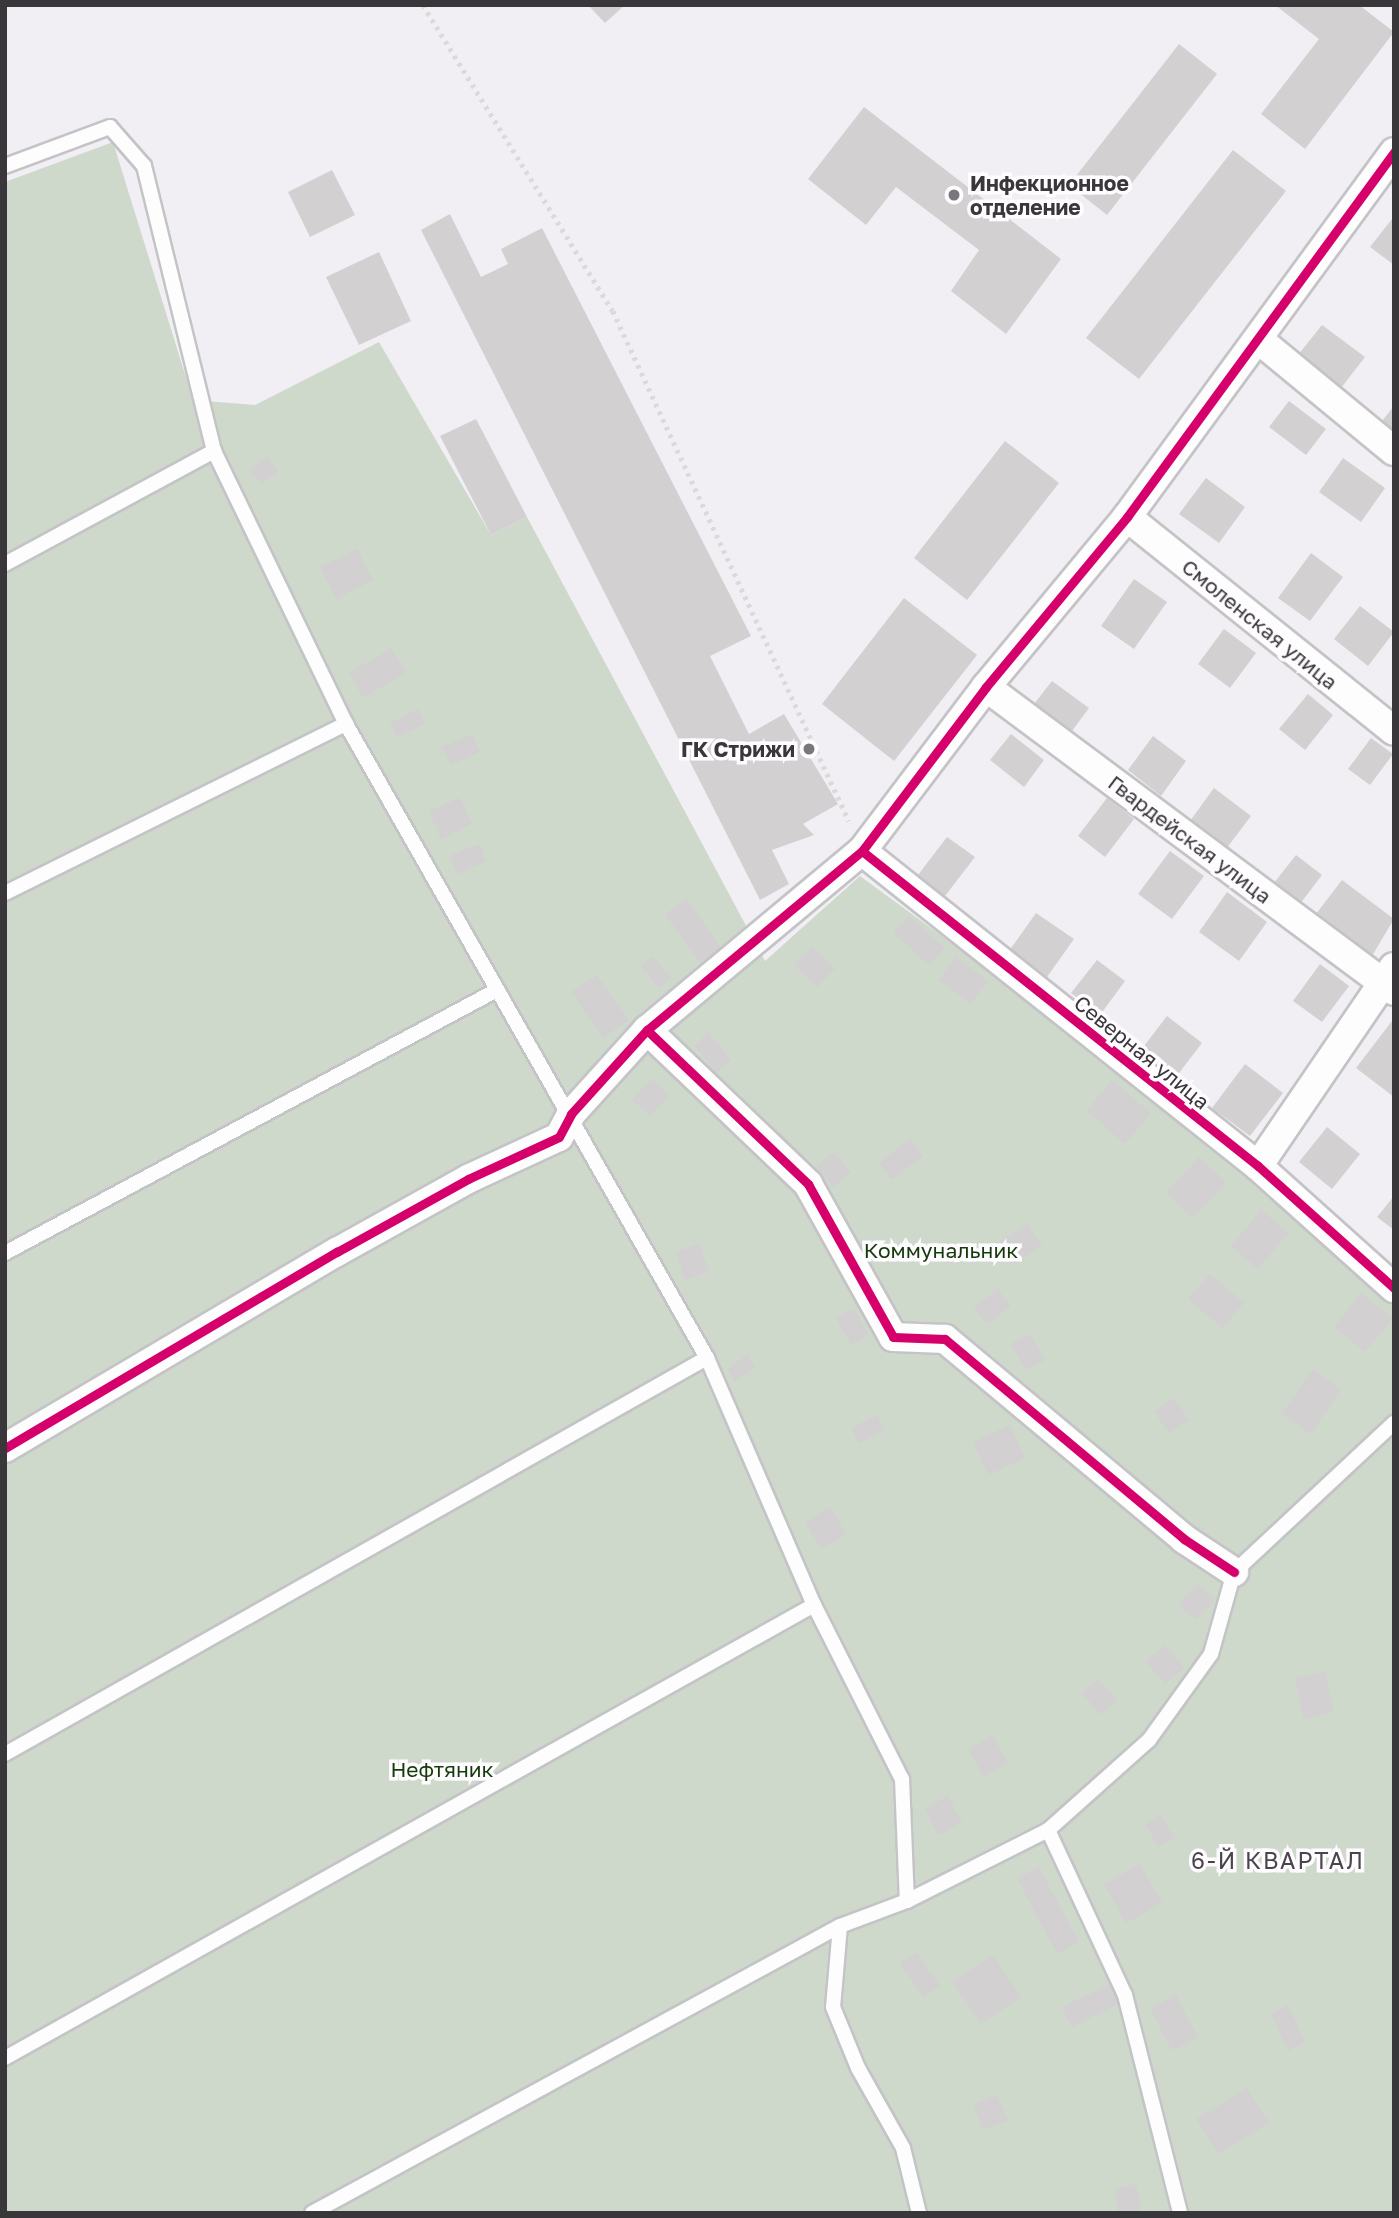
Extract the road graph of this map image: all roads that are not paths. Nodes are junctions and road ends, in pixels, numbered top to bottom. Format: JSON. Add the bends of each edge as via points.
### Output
{"nodes":[{"id":1,"x":5,"y":166,"type":"edge"},
{"id":2,"x":1389,"y":169,"type":"edge"},
{"id":3,"x":1258,"y":339,"type":"junction"},
{"id":4,"x":214,"y":451,"type":"junction"},
{"id":5,"x":1394,"y":451,"type":"edge"},
{"id":6,"x":1127,"y":517,"type":"junction"},
{"id":7,"x":5,"y":564,"type":"edge"},
{"id":8,"x":986,"y":687,"type":"junction"},
{"id":9,"x":346,"y":724,"type":"junction"},
{"id":10,"x":1394,"y":731,"type":"edge"},
{"id":11,"x":862,"y":851,"type":"junction"},
{"id":12,"x":5,"y":893,"type":"edge"},
{"id":13,"x":1390,"y":980,"type":"edge"},
{"id":14,"x":495,"y":991,"type":"junction"},
{"id":15,"x":647,"y":1030,"type":"junction"},
{"id":16,"x":571,"y":1114,"type":"junction"},
{"id":17,"x":1258,"y":1166,"type":"junction"},
{"id":18,"x":5,"y":1252,"type":"edge"},
{"id":19,"x":1394,"y":1288,"type":"edge"},
{"id":20,"x":707,"y":1358,"type":"junction"},
{"id":21,"x":1394,"y":1423,"type":"edge"},
{"id":22,"x":5,"y":1447,"type":"edge"},
{"id":23,"x":1234,"y":1572,"type":"junction"},
{"id":24,"x":814,"y":1605,"type":"junction"},
{"id":25,"x":5,"y":1754,"type":"edge"},
{"id":26,"x":1048,"y":1830,"type":"junction"},
{"id":27,"x":907,"y":1901,"type":"junction"},
{"id":28,"x":841,"y":1926,"type":"junction"},
{"id":29,"x":5,"y":2058,"type":"edge"},
{"id":30,"x":312,"y":2213,"type":"edge"},
{"id":31,"x":919,"y":2213,"type":"edge"},
{"id":32,"x":1181,"y":2213,"type":"edge"}],
"edges":[{"from":1,"to":4,"type":"lane","via":[[110,127],[144,166]]},
{"from":2,"to":3,"type":"street"},
{"from":3,"to":5,"type":"street"},
{"from":3,"to":6,"type":"street"},
{"from":4,"to":7,"type":"lane"},
{"from":4,"to":9,"type":"lane"},
{"from":6,"to":8,"type":"street"},
{"from":6,"to":10,"type":"street","name":"Смоленская улица"},
{"from":8,"to":11,"type":"street"},
{"from":8,"to":13,"type":"street","name":"Гвардейская улица"},
{"from":9,"to":12,"type":"lane"},
{"from":9,"to":14,"type":"lane"},
{"from":11,"to":15,"type":"street"},
{"from":11,"to":17,"type":"street","name":"Северная улица"},
{"from":13,"to":17,"type":"street"},
{"from":14,"to":16,"type":"lane"},
{"from":14,"to":18,"type":"lane"},
{"from":15,"to":16,"type":"street"},
{"from":15,"to":23,"type":"street","via":[[808,1184],[893,1337],[945,1339],[1184,1539]]},
{"from":16,"to":20,"type":"lane"},
{"from":16,"to":22,"type":"street","via":[[559,1137],[468,1179],[337,1252]]},
{"from":17,"to":19,"type":"street","name":"Северная улица"},
{"from":20,"to":24,"type":"lane"},
{"from":20,"to":25,"type":"lane"},
{"from":21,"to":23,"type":"lane"},
{"from":23,"to":26,"type":"lane","via":[[1211,1654],[1149,1740]]},
{"from":24,"to":27,"type":"lane","via":[[902,1779]]},
{"from":24,"to":29,"type":"lane"},
{"from":26,"to":27,"type":"lane"},
{"from":26,"to":32,"type":"lane","via":[[1125,1995]]},
{"from":27,"to":28,"type":"lane"},
{"from":28,"to":30,"type":"lane"},
{"from":28,"to":31,"type":"lane","via":[[834,2007],[858,2068],[903,2148]]}]}
